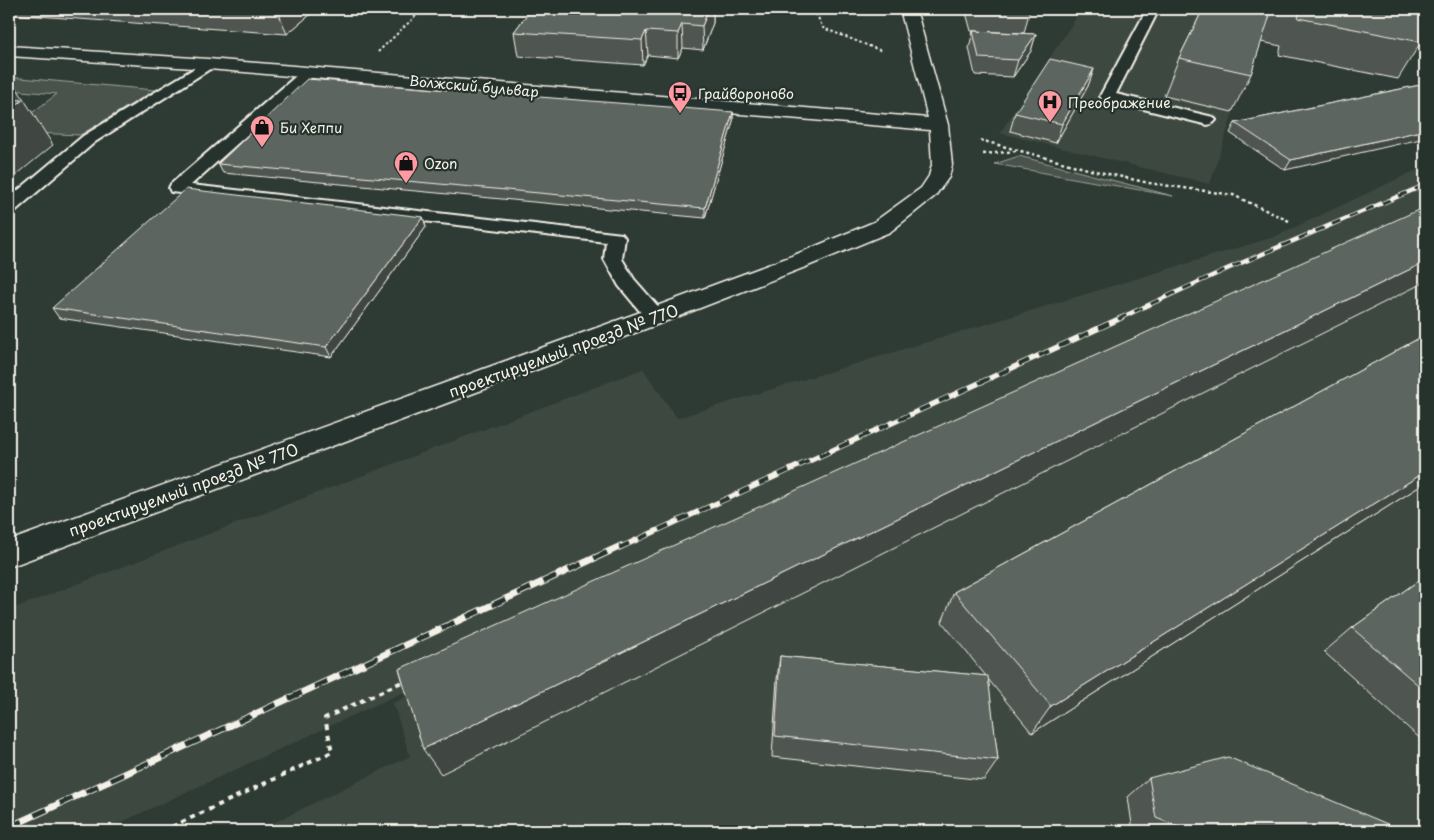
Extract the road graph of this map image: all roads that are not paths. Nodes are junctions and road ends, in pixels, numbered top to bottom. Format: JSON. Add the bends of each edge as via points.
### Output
{"nodes":[{"id":1,"x":908,"y":9,"type":"edge"},
{"id":2,"x":1153,"y":9,"type":"edge"},
{"id":3,"x":9,"y":51,"type":"edge"},
{"id":4,"x":208,"y":64,"type":"junction"},
{"id":5,"x":308,"y":73,"type":"junction"},
{"id":6,"x":1208,"y":120,"type":"dead end"},
{"id":7,"x":939,"y":125,"type":"junction"},
{"id":8,"x":9,"y":207,"type":"edge"},
{"id":9,"x":655,"y":316,"type":"junction"},
{"id":10,"x":9,"y":554,"type":"edge"}],
"edges":[{"from":1,"to":7,"type":"street","name":"проектируемый проезд № 770"},
{"from":2,"to":6,"type":"lane","via":[[1108,96]]},
{"from":3,"to":4,"type":"street","name":"Волжский бульвар"},
{"from":4,"to":5,"type":"street","name":"Волжский бульвар"},
{"from":4,"to":8,"type":"lane","via":[[89,139]]},
{"from":5,"to":7,"type":"street","name":"Волжский бульвар"},
{"from":5,"to":9,"type":"lane","via":[[177,188],[616,238],[613,259],[626,282]]},
{"from":7,"to":9,"type":"street","name":"проектируемый проезд № 770","via":[[942,165],[939,177],[928,192],[882,227]]},
{"from":9,"to":10,"type":"street","name":"проектируемый проезд № 770"}]}
